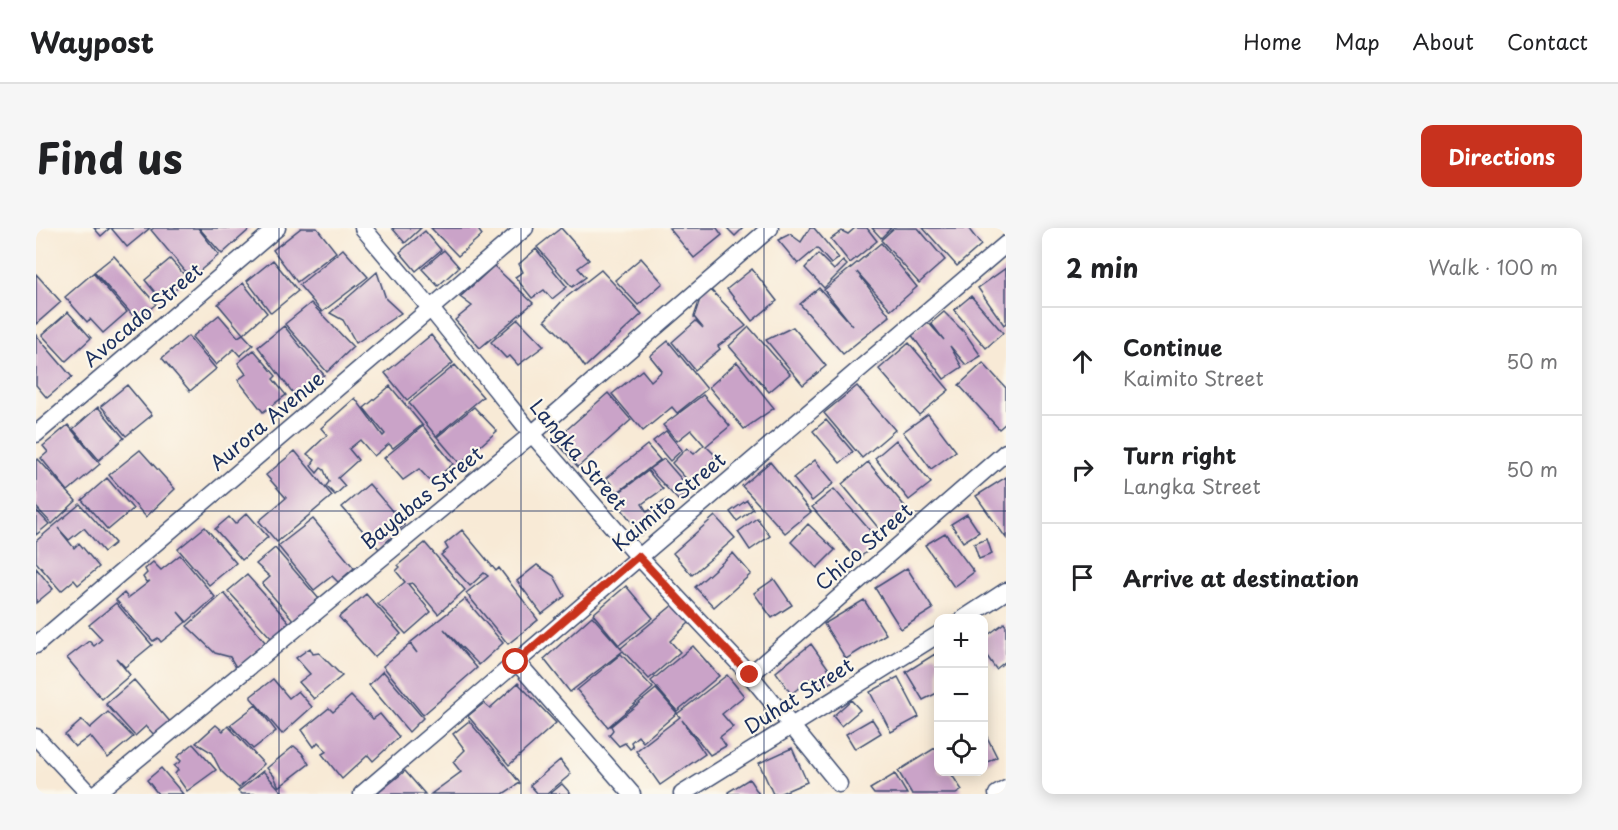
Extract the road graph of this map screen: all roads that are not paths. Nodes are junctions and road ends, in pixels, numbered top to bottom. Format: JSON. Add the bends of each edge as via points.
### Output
{"nodes":[{"id":1,"x":278,"y":228,"type":"edge"},
{"id":2,"x":363,"y":228,"type":"edge"},
{"id":3,"x":525,"y":228,"type":"edge"},
{"id":4,"x":770,"y":228,"type":"edge"},
{"id":5,"x":1006,"y":244,"type":"edge"},
{"id":6,"x":431,"y":309,"type":"junction"},
{"id":7,"x":36,"y":434,"type":"edge"},
{"id":8,"x":532,"y":434,"type":"junction"},
{"id":9,"x":1006,"y":452,"type":"edge"},
{"id":10,"x":638,"y":556,"type":"junction"},
{"id":11,"x":1006,"y":591,"type":"edge"},
{"id":12,"x":969,"y":614,"type":"edge"},
{"id":13,"x":934,"y":637,"type":"edge"},
{"id":14,"x":36,"y":645,"type":"edge"},
{"id":15,"x":516,"y":662,"type":"junction"},
{"id":16,"x":750,"y":675,"type":"junction"},
{"id":17,"x":793,"y":725,"type":"junction"},
{"id":18,"x":36,"y":737,"type":"edge"},
{"id":19,"x":839,"y":784,"type":"dead end"},
{"id":20,"x":1006,"y":789,"type":"edge"},
{"id":21,"x":89,"y":794,"type":"edge"},
{"id":22,"x":95,"y":794,"type":"edge"},
{"id":23,"x":362,"y":794,"type":"edge"},
{"id":24,"x":632,"y":794,"type":"edge"},
{"id":25,"x":682,"y":794,"type":"edge"},
{"id":26,"x":997,"y":794,"type":"edge"}],
"edges":[{"from":1,"to":7,"type":"street","name":"Avocado Street"},
{"from":2,"to":6,"type":"street","name":"Langka Street"},
{"from":3,"to":6,"type":"street","name":"Aurora Avenue"},
{"from":4,"to":8,"type":"street","name":"Bayabas Street"},
{"from":5,"to":10,"type":"street","name":"Kaimito Street"},
{"from":6,"to":8,"type":"street","name":"Langka Street"},
{"from":6,"to":14,"type":"street","name":"Aurora Avenue"},
{"from":8,"to":10,"type":"street","name":"Langka Street"},
{"from":8,"to":22,"type":"street","name":"Bayabas Street"},
{"from":9,"to":16,"type":"street","name":"Chico Street"},
{"from":10,"to":15,"type":"street","name":"Kaimito Street"},
{"from":10,"to":16,"type":"street","name":"Langka Street"},
{"from":11,"to":12,"type":"street"},
{"from":13,"to":17,"type":"street","name":"Duhat Street"},
{"from":15,"to":23,"type":"street","name":"Kaimito Street"},
{"from":15,"to":24,"type":"street"},
{"from":16,"to":17,"type":"street","name":"Langka Street"},
{"from":17,"to":19,"type":"street","name":"Langka Street"},
{"from":17,"to":25,"type":"street","name":"Duhat Street"},
{"from":18,"to":21,"type":"street"},
{"from":20,"to":26,"type":"street"}]}
